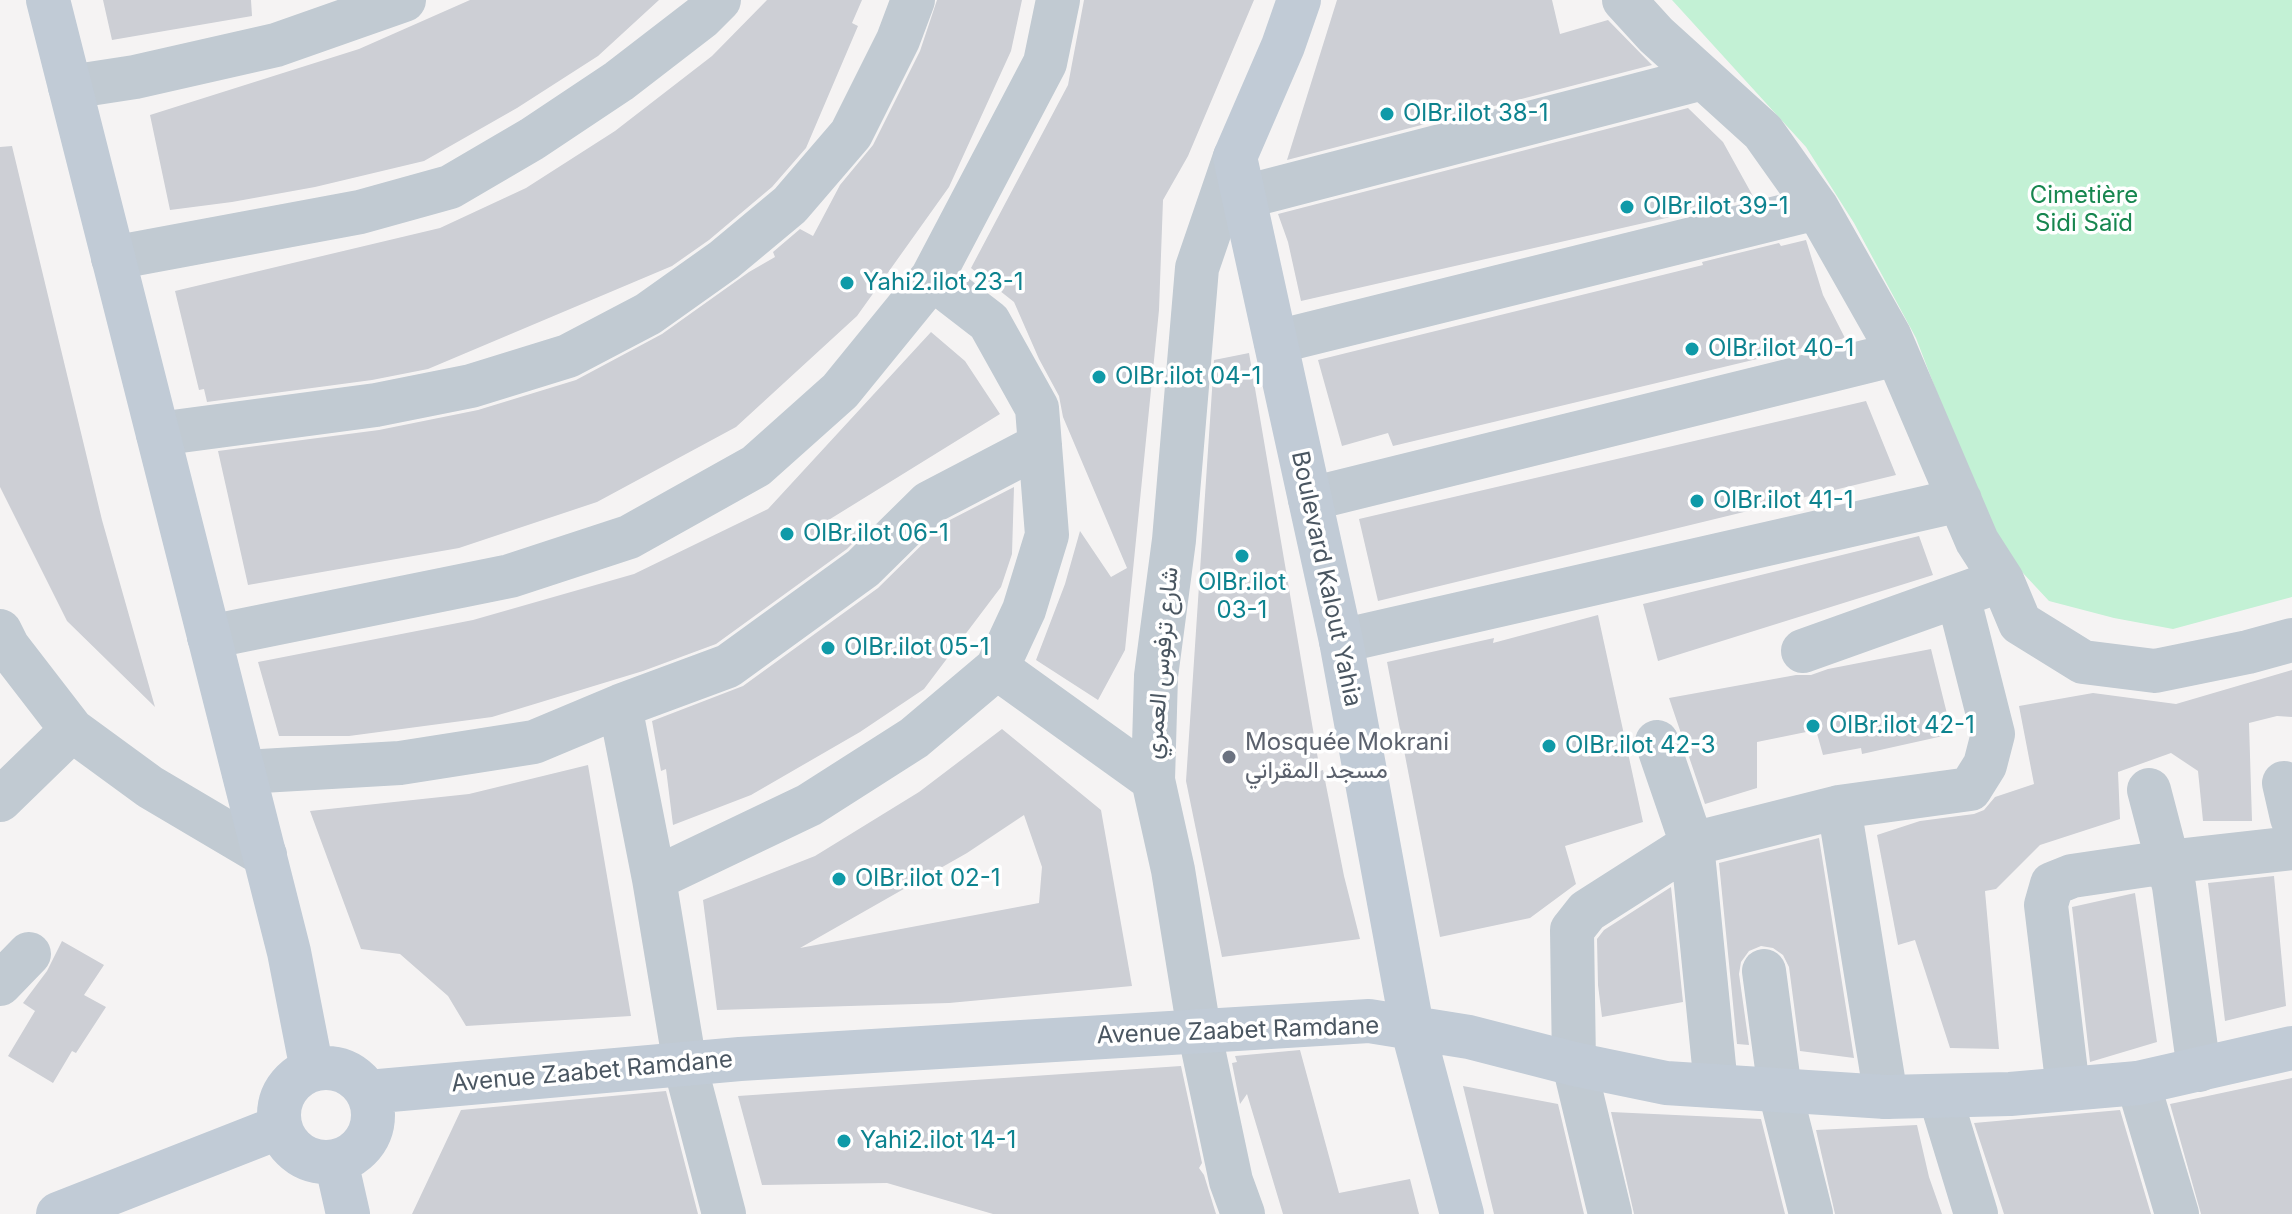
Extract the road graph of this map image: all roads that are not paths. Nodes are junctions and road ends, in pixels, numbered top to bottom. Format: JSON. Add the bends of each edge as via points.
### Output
{"nodes":[{"id":1,"x":48,"y":0,"type":"edge"},
{"id":2,"x":404,"y":0,"type":"edge"},
{"id":3,"x":719,"y":0,"type":"edge"},
{"id":4,"x":913,"y":0,"type":"edge"},
{"id":5,"x":1058,"y":0,"type":"edge"},
{"id":6,"x":1299,"y":0,"type":"edge"},
{"id":7,"x":1624,"y":0,"type":"edge"},
{"id":8,"x":1703,"y":78,"type":"junction"},
{"id":9,"x":70,"y":87,"type":"junction"},
{"id":10,"x":1239,"y":177,"type":"junction"},
{"id":11,"x":1817,"y":208,"type":"junction"},
{"id":12,"x":113,"y":258,"type":"junction"},
{"id":13,"x":932,"y":278,"type":"junction"},
{"id":14,"x":1276,"y":342,"type":"junction"},
{"id":15,"x":1897,"y":354,"type":"junction"},
{"id":16,"x":158,"y":434,"type":"junction"},
{"id":17,"x":1040,"y":445,"type":"junction"},
{"id":18,"x":1310,"y":499,"type":"junction"},
{"id":19,"x":1960,"y":500,"type":"junction"},
{"id":20,"x":2002,"y":580,"type":"junction"},
{"id":21,"x":1958,"y":596,"type":"junction"},
{"id":22,"x":0,"y":631,"type":"edge"},
{"id":23,"x":209,"y":637,"type":"junction"},
{"id":24,"x":2292,"y":640,"type":"edge"},
{"id":25,"x":1341,"y":641,"type":"junction"},
{"id":26,"x":1803,"y":651,"type":"dead end"},
{"id":27,"x":997,"y":668,"type":"junction"},
{"id":28,"x":620,"y":706,"type":"junction"},
{"id":29,"x":72,"y":730,"type":"junction"},
{"id":30,"x":1657,"y":742,"type":"dead end"},
{"id":31,"x":244,"y":772,"type":"junction"},
{"id":32,"x":1153,"y":780,"type":"junction"},
{"id":33,"x":2149,"y":790,"type":"dead end"},
{"id":34,"x":0,"y":800,"type":"edge"},
{"id":35,"x":1839,"y":807,"type":"junction"},
{"id":36,"x":1692,"y":844,"type":"junction"},
{"id":37,"x":2292,"y":848,"type":"edge"},
{"id":38,"x":265,"y":855,"type":"junction"},
{"id":39,"x":2167,"y":862,"type":"junction"},
{"id":40,"x":654,"y":879,"type":"junction"},
{"id":41,"x":1764,"y":971,"type":"dead end"},
{"id":42,"x":1412,"y":1027,"type":"junction"},
{"id":43,"x":1199,"y":1030,"type":"junction"},
{"id":44,"x":2292,"y":1048,"type":"edge"},
{"id":45,"x":1574,"y":1064,"type":"junction"},
{"id":46,"x":685,"y":1065,"type":"junction"},
{"id":47,"x":312,"y":1070,"type":"junction"},
{"id":48,"x":2199,"y":1070,"type":"junction"},
{"id":49,"x":2138,"y":1083,"type":"junction"},
{"id":50,"x":1716,"y":1086,"type":"junction"},
{"id":51,"x":2068,"y":1089,"type":"junction"},
{"id":52,"x":1780,"y":1091,"type":"junction"},
{"id":53,"x":368,"y":1092,"type":"junction"},
{"id":54,"x":1940,"y":1096,"type":"junction"},
{"id":55,"x":1886,"y":1097,"type":"junction"},
{"id":56,"x":280,"y":1127,"type":"junction"},
{"id":57,"x":336,"y":1161,"type":"junction"},
{"id":58,"x":1229,"y":1203,"type":"edge"},
{"id":59,"x":58,"y":1214,"type":"edge"},
{"id":60,"x":348,"y":1214,"type":"edge"},
{"id":61,"x":724,"y":1214,"type":"edge"},
{"id":62,"x":1462,"y":1214,"type":"edge"},
{"id":63,"x":1610,"y":1214,"type":"edge"},
{"id":64,"x":1811,"y":1214,"type":"edge"},
{"id":65,"x":1976,"y":1214,"type":"edge"},
{"id":66,"x":2177,"y":1214,"type":"edge"}],
"edges":[{"from":1,"to":9,"type":"main road"},
{"from":2,"to":9,"type":"street","via":[[276,45]]},
{"from":3,"to":12,"type":"street","via":[[619,81],[450,187],[360,212]]},
{"from":4,"to":16,"type":"street","via":[[851,134],[790,205],[648,314],[568,356],[471,386],[376,405]]},
{"from":5,"to":13,"type":"street","via":[[1045,63]]},
{"from":6,"to":10,"type":"main road"},
{"from":7,"to":8,"type":"street"},
{"from":8,"to":10,"type":"street"},
{"from":8,"to":11,"type":"street","via":[[1763,132]]},
{"from":9,"to":12,"type":"main road"},
{"from":10,"to":14,"type":"main road","name":"Boulevard Kalout Yahia"},
{"from":10,"to":32,"type":"street","name":"شارع ترفوس العمري","via":[[1197,268],[1174,540],[1156,676]]},
{"from":11,"to":14,"type":"street"},
{"from":11,"to":15,"type":"street"},
{"from":12,"to":16,"type":"main road"},
{"from":13,"to":17,"type":"street","via":[[989,322],[1037,408]]},
{"from":13,"to":23,"type":"street","via":[[840,391],[756,466],[629,537],[510,576]]},
{"from":14,"to":18,"type":"main road","name":"Boulevard Kalout Yahia"},
{"from":15,"to":18,"type":"street"},
{"from":15,"to":19,"type":"street"},
{"from":16,"to":23,"type":"main road"},
{"from":17,"to":27,"type":"street","via":[[1047,535],[1024,610]]},
{"from":17,"to":28,"type":"street","via":[[929,503],[863,568],[728,666]]},
{"from":18,"to":25,"type":"main road","name":"Boulevard Kalout Yahia"},
{"from":19,"to":20,"type":"street","via":[[1977,541]]},
{"from":19,"to":25,"type":"street"},
{"from":20,"to":21,"type":"street"},
{"from":20,"to":24,"type":"street","via":[[2020,623],[2083,662],[2155,671]]},
{"from":21,"to":26,"type":"street"},
{"from":21,"to":35,"type":"street","via":[[1993,734],[1985,765],[1970,789]]},
{"from":22,"to":29,"type":"street"},
{"from":23,"to":31,"type":"main road"},
{"from":25,"to":42,"type":"main road","name":"Boulevard Kalout Yahia"},
{"from":27,"to":32,"type":"street"},
{"from":27,"to":40,"type":"street","via":[[914,738],[809,805]]},
{"from":28,"to":31,"type":"street","via":[[534,742],[400,763]]},
{"from":28,"to":40,"type":"street"},
{"from":29,"to":34,"type":"street"},
{"from":29,"to":38,"type":"street","via":[[150,787]]},
{"from":30,"to":36,"type":"street"},
{"from":31,"to":38,"type":"main road"},
{"from":32,"to":43,"type":"street","name":"شارع ترفوس العمري"},
{"from":33,"to":39,"type":"street"},
{"from":35,"to":36,"type":"street"},
{"from":35,"to":55,"type":"street"},
{"from":36,"to":45,"type":"street","via":[[1587,911],[1572,930]]},
{"from":36,"to":50,"type":"street"},
{"from":37,"to":39,"type":"street"},
{"from":38,"to":47,"type":"main road"},
{"from":39,"to":48,"type":"street"},
{"from":39,"to":51,"type":"street","via":[[2072,876],[2052,884],[2046,905]]},
{"from":40,"to":46,"type":"street"},
{"from":41,"to":52,"type":"street"},
{"from":42,"to":43,"type":"main road","name":"Avenue Zaabet Ramdane","via":[[1369,1021]]},
{"from":42,"to":45,"type":"main road","name":"Avenue Zaabet Ramdane"},
{"from":42,"to":62,"type":"main road","name":"Boulevard Kalout Yahia"},
{"from":43,"to":46,"type":"main road","name":"Avenue Zaabet Ramdane"},
{"from":43,"to":58,"type":"street","name":"شارع ترفوس العمري"},
{"from":44,"to":48,"type":"main road","name":"Avenue Zaabet Ramdane"},
{"from":45,"to":50,"type":"main road","name":"Avenue Zaabet Ramdane","via":[[1666,1083]]},
{"from":45,"to":63,"type":"street"},
{"from":46,"to":53,"type":"main road","name":"Avenue Zaabet Ramdane"},
{"from":46,"to":61,"type":"street"},
{"from":47,"to":53,"type":"main road","via":[[337,1069]]},
{"from":47,"to":56,"type":"main road","via":[[288,1086]]},
{"from":48,"to":49,"type":"main road","name":"Avenue Zaabet Ramdane"},
{"from":49,"to":51,"type":"main road","name":"Avenue Zaabet Ramdane"},
{"from":49,"to":66,"type":"street"},
{"from":50,"to":52,"type":"main road","name":"Avenue Zaabet Ramdane"},
{"from":51,"to":54,"type":"main road","name":"Avenue Zaabet Ramdane"},
{"from":52,"to":55,"type":"main road","name":"Avenue Zaabet Ramdane"},
{"from":52,"to":64,"type":"street"},
{"from":53,"to":57,"type":"main road","via":[[373,1121],[369,1134],[361,1147]]},
{"from":54,"to":55,"type":"main road","name":"Avenue Zaabet Ramdane"},
{"from":54,"to":65,"type":"street"},
{"from":56,"to":57,"type":"main road","via":[[295,1151],[308,1159]]},
{"from":56,"to":59,"type":"main road"},
{"from":57,"to":60,"type":"main road"}]}
